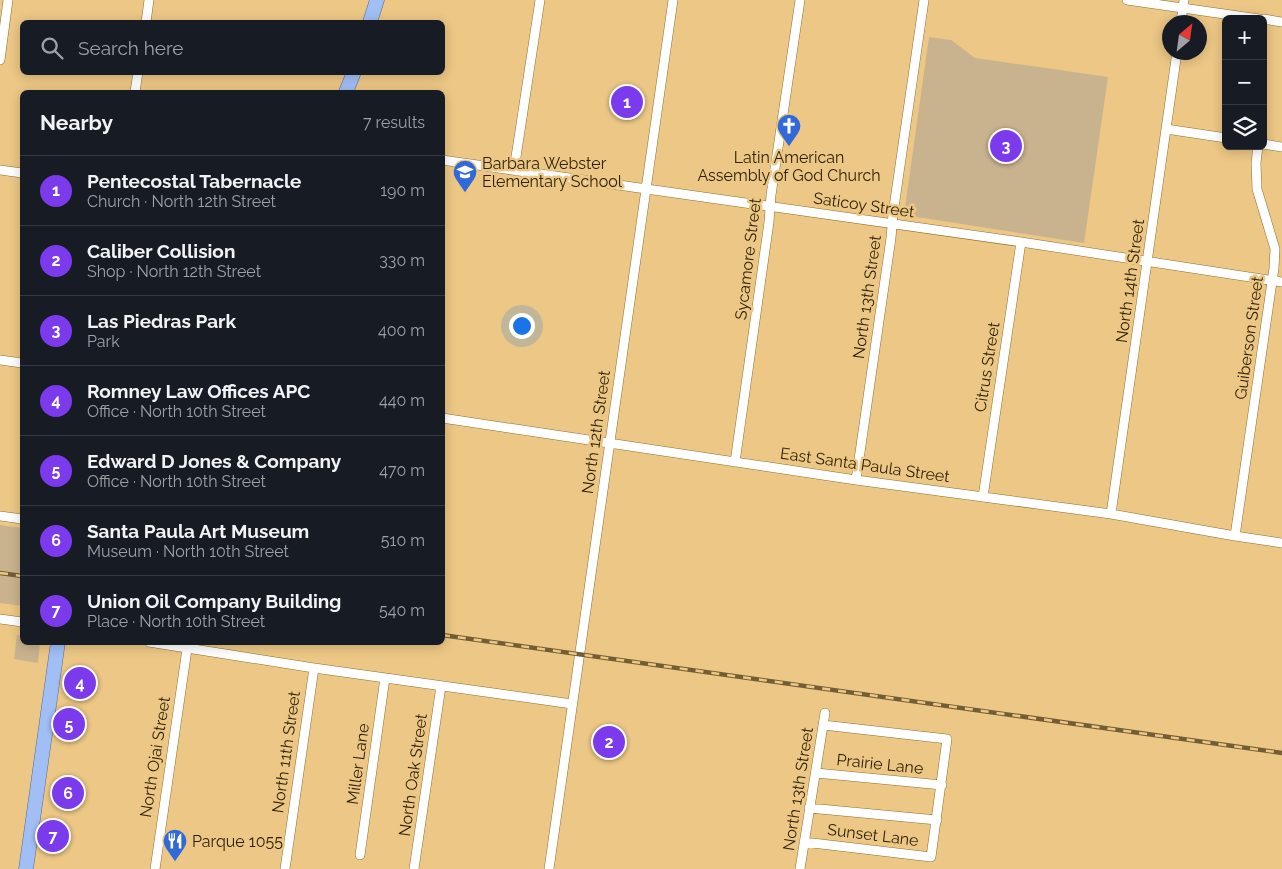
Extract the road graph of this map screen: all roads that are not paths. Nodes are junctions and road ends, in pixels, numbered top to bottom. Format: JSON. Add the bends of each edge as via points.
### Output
{"nodes":[{"id":1,"x":8,"y":0,"type":"edge"},
{"id":2,"x":149,"y":0,"type":"edge"},
{"id":3,"x":377,"y":0,"type":"edge"},
{"id":4,"x":540,"y":0,"type":"edge"},
{"id":5,"x":673,"y":0,"type":"edge"},
{"id":6,"x":800,"y":0,"type":"edge"},
{"id":7,"x":924,"y":0,"type":"edge"},
{"id":8,"x":1127,"y":0,"type":"edge"},
{"id":9,"x":1184,"y":4,"type":"edge"},
{"id":10,"x":1239,"y":15,"type":"edge"},
{"id":11,"x":146,"y":20,"type":"edge"},
{"id":12,"x":371,"y":20,"type":"edge"},
{"id":13,"x":1267,"y":20,"type":"edge"},
{"id":14,"x":1282,"y":22,"type":"edge"},
{"id":15,"x":2,"y":26,"type":"edge"},
{"id":16,"x":0,"y":60,"type":"edge"},
{"id":17,"x":1176,"y":60,"type":"edge"},
{"id":18,"x":138,"y":75,"type":"edge"},
{"id":19,"x":353,"y":75,"type":"edge"},
{"id":20,"x":135,"y":90,"type":"edge"},
{"id":21,"x":347,"y":90,"type":"edge"},
{"id":22,"x":1166,"y":130,"type":"junction"},
{"id":23,"x":1222,"y":137,"type":"edge"},
{"id":24,"x":1267,"y":145,"type":"edge"},
{"id":25,"x":1282,"y":147,"type":"edge"},
{"id":26,"x":1258,"y":150,"type":"edge"},
{"id":27,"x":445,"y":160,"type":"edge"},
{"id":28,"x":0,"y":170,"type":"edge"},
{"id":29,"x":514,"y":170,"type":"junction"},
{"id":30,"x":20,"y":173,"type":"edge"},
{"id":31,"x":646,"y":188,"type":"junction"},
{"id":32,"x":770,"y":207,"type":"junction"},
{"id":33,"x":892,"y":224,"type":"junction"},
{"id":34,"x":1021,"y":242,"type":"junction"},
{"id":35,"x":1148,"y":261,"type":"junction"},
{"id":36,"x":1277,"y":281,"type":"edge"},
{"id":37,"x":0,"y":360,"type":"edge"},
{"id":38,"x":20,"y":363,"type":"edge"},
{"id":39,"x":445,"y":418,"type":"edge"},
{"id":40,"x":610,"y":443,"type":"junction"},
{"id":41,"x":735,"y":462,"type":"junction"},
{"id":42,"x":856,"y":480,"type":"junction"},
{"id":43,"x":983,"y":497,"type":"junction"},
{"id":44,"x":1111,"y":514,"type":"junction"},
{"id":45,"x":0,"y":516,"type":"edge"},
{"id":46,"x":20,"y":519,"type":"edge"},
{"id":47,"x":1235,"y":536,"type":"junction"},
{"id":48,"x":1282,"y":543,"type":"edge"},
{"id":49,"x":0,"y":619,"type":"edge"},
{"id":50,"x":20,"y":622,"type":"edge"},
{"id":51,"x":58,"y":645,"type":"edge"},
{"id":52,"x":165,"y":645,"type":"edge"},
{"id":53,"x":187,"y":649,"type":"junction"},
{"id":54,"x":314,"y":668,"type":"junction"},
{"id":55,"x":385,"y":678,"type":"junction"},
{"id":56,"x":441,"y":686,"type":"junction"},
{"id":57,"x":572,"y":704,"type":"junction"},
{"id":58,"x":825,"y":713,"type":"dead end"},
{"id":59,"x":823,"y":725,"type":"junction"},
{"id":60,"x":816,"y":772,"type":"junction"},
{"id":61,"x":942,"y":785,"type":"junction"},
{"id":62,"x":809,"y":808,"type":"junction"},
{"id":63,"x":937,"y":820,"type":"junction"},
{"id":64,"x":804,"y":842,"type":"junction"},
{"id":65,"x":360,"y":855,"type":"dead end"},
{"id":66,"x":26,"y":869,"type":"edge"},
{"id":67,"x":154,"y":869,"type":"edge"},
{"id":68,"x":284,"y":869,"type":"edge"},
{"id":69,"x":414,"y":869,"type":"edge"},
{"id":70,"x":549,"y":869,"type":"edge"},
{"id":71,"x":800,"y":869,"type":"edge"}],
"edges":[{"from":1,"to":15,"type":"street"},
{"from":2,"to":11,"type":"street"},
{"from":3,"to":12,"type":"main road"},
{"from":4,"to":29,"type":"street"},
{"from":5,"to":31,"type":"street","name":"North 12th Street"},
{"from":6,"to":32,"type":"street","name":"Sycamore Street"},
{"from":7,"to":33,"type":"street","name":"North 13th Street"},
{"from":8,"to":9,"type":"street"},
{"from":9,"to":10,"type":"street"},
{"from":13,"to":14,"type":"street"},
{"from":15,"to":16,"type":"street"},
{"from":17,"to":22,"type":"street","name":"North 14th Street"},
{"from":18,"to":20,"type":"street"},
{"from":19,"to":21,"type":"main road"},
{"from":22,"to":23,"type":"street"},
{"from":22,"to":35,"type":"street","name":"North 14th Street"},
{"from":24,"to":25,"type":"street"},
{"from":26,"to":36,"type":"street","name":"Guiberson Street","via":[[1257,189],[1275,249]]},
{"from":27,"to":29,"type":"street","name":"Saticoy Street"},
{"from":28,"to":30,"type":"street"},
{"from":29,"to":31,"type":"street","name":"Saticoy Street"},
{"from":31,"to":32,"type":"street","name":"Saticoy Street"},
{"from":31,"to":40,"type":"street","name":"North 12th Street"},
{"from":32,"to":33,"type":"street","name":"Saticoy Street"},
{"from":32,"to":41,"type":"street","name":"Sycamore Street"},
{"from":33,"to":34,"type":"street","name":"Saticoy Street"},
{"from":33,"to":42,"type":"street","name":"North 13th Street"},
{"from":34,"to":35,"type":"street","name":"Saticoy Street"},
{"from":34,"to":43,"type":"street","name":"Citrus Street"},
{"from":35,"to":36,"type":"street","name":"Saticoy Street"},
{"from":35,"to":44,"type":"street","name":"North 14th Street"},
{"from":36,"to":47,"type":"street","name":"Guiberson Street"},
{"from":37,"to":38,"type":"street"},
{"from":39,"to":40,"type":"street","name":"East Santa Paula Street"},
{"from":40,"to":41,"type":"street","name":"East Santa Paula Street"},
{"from":40,"to":57,"type":"street","name":"North 12th Street"},
{"from":41,"to":42,"type":"street","name":"East Santa Paula Street"},
{"from":42,"to":43,"type":"street","name":"East Santa Paula Street"},
{"from":43,"to":44,"type":"street","name":"East Santa Paula Street"},
{"from":44,"to":47,"type":"street","name":"East Santa Paula Street"},
{"from":45,"to":46,"type":"street"},
{"from":47,"to":48,"type":"street","name":"East Santa Paula Street"},
{"from":49,"to":50,"type":"street"},
{"from":51,"to":66,"type":"main road"},
{"from":52,"to":53,"type":"street"},
{"from":53,"to":54,"type":"street"},
{"from":53,"to":67,"type":"street","name":"North Ojai Street"},
{"from":54,"to":55,"type":"street"},
{"from":54,"to":68,"type":"street","name":"North 11th Street"},
{"from":55,"to":56,"type":"street"},
{"from":55,"to":65,"type":"street","name":"Miller Lane"},
{"from":56,"to":57,"type":"street"},
{"from":56,"to":69,"type":"street","name":"North Oak Street"},
{"from":57,"to":70,"type":"street","name":"North 12th Street"},
{"from":58,"to":59,"type":"street","name":"North 13th Street"},
{"from":59,"to":60,"type":"street","name":"North 13th Street"},
{"from":59,"to":61,"type":"street","via":[[947,738]]},
{"from":60,"to":61,"type":"street","name":"Prairie Lane"},
{"from":60,"to":62,"type":"street","name":"North 13th Street"},
{"from":61,"to":63,"type":"street"},
{"from":62,"to":63,"type":"street"},
{"from":62,"to":64,"type":"street","name":"North 13th Street"},
{"from":63,"to":64,"type":"street","name":"Sunset Lane","via":[[931,857]]},
{"from":64,"to":71,"type":"street","name":"North 13th Street"}]}
